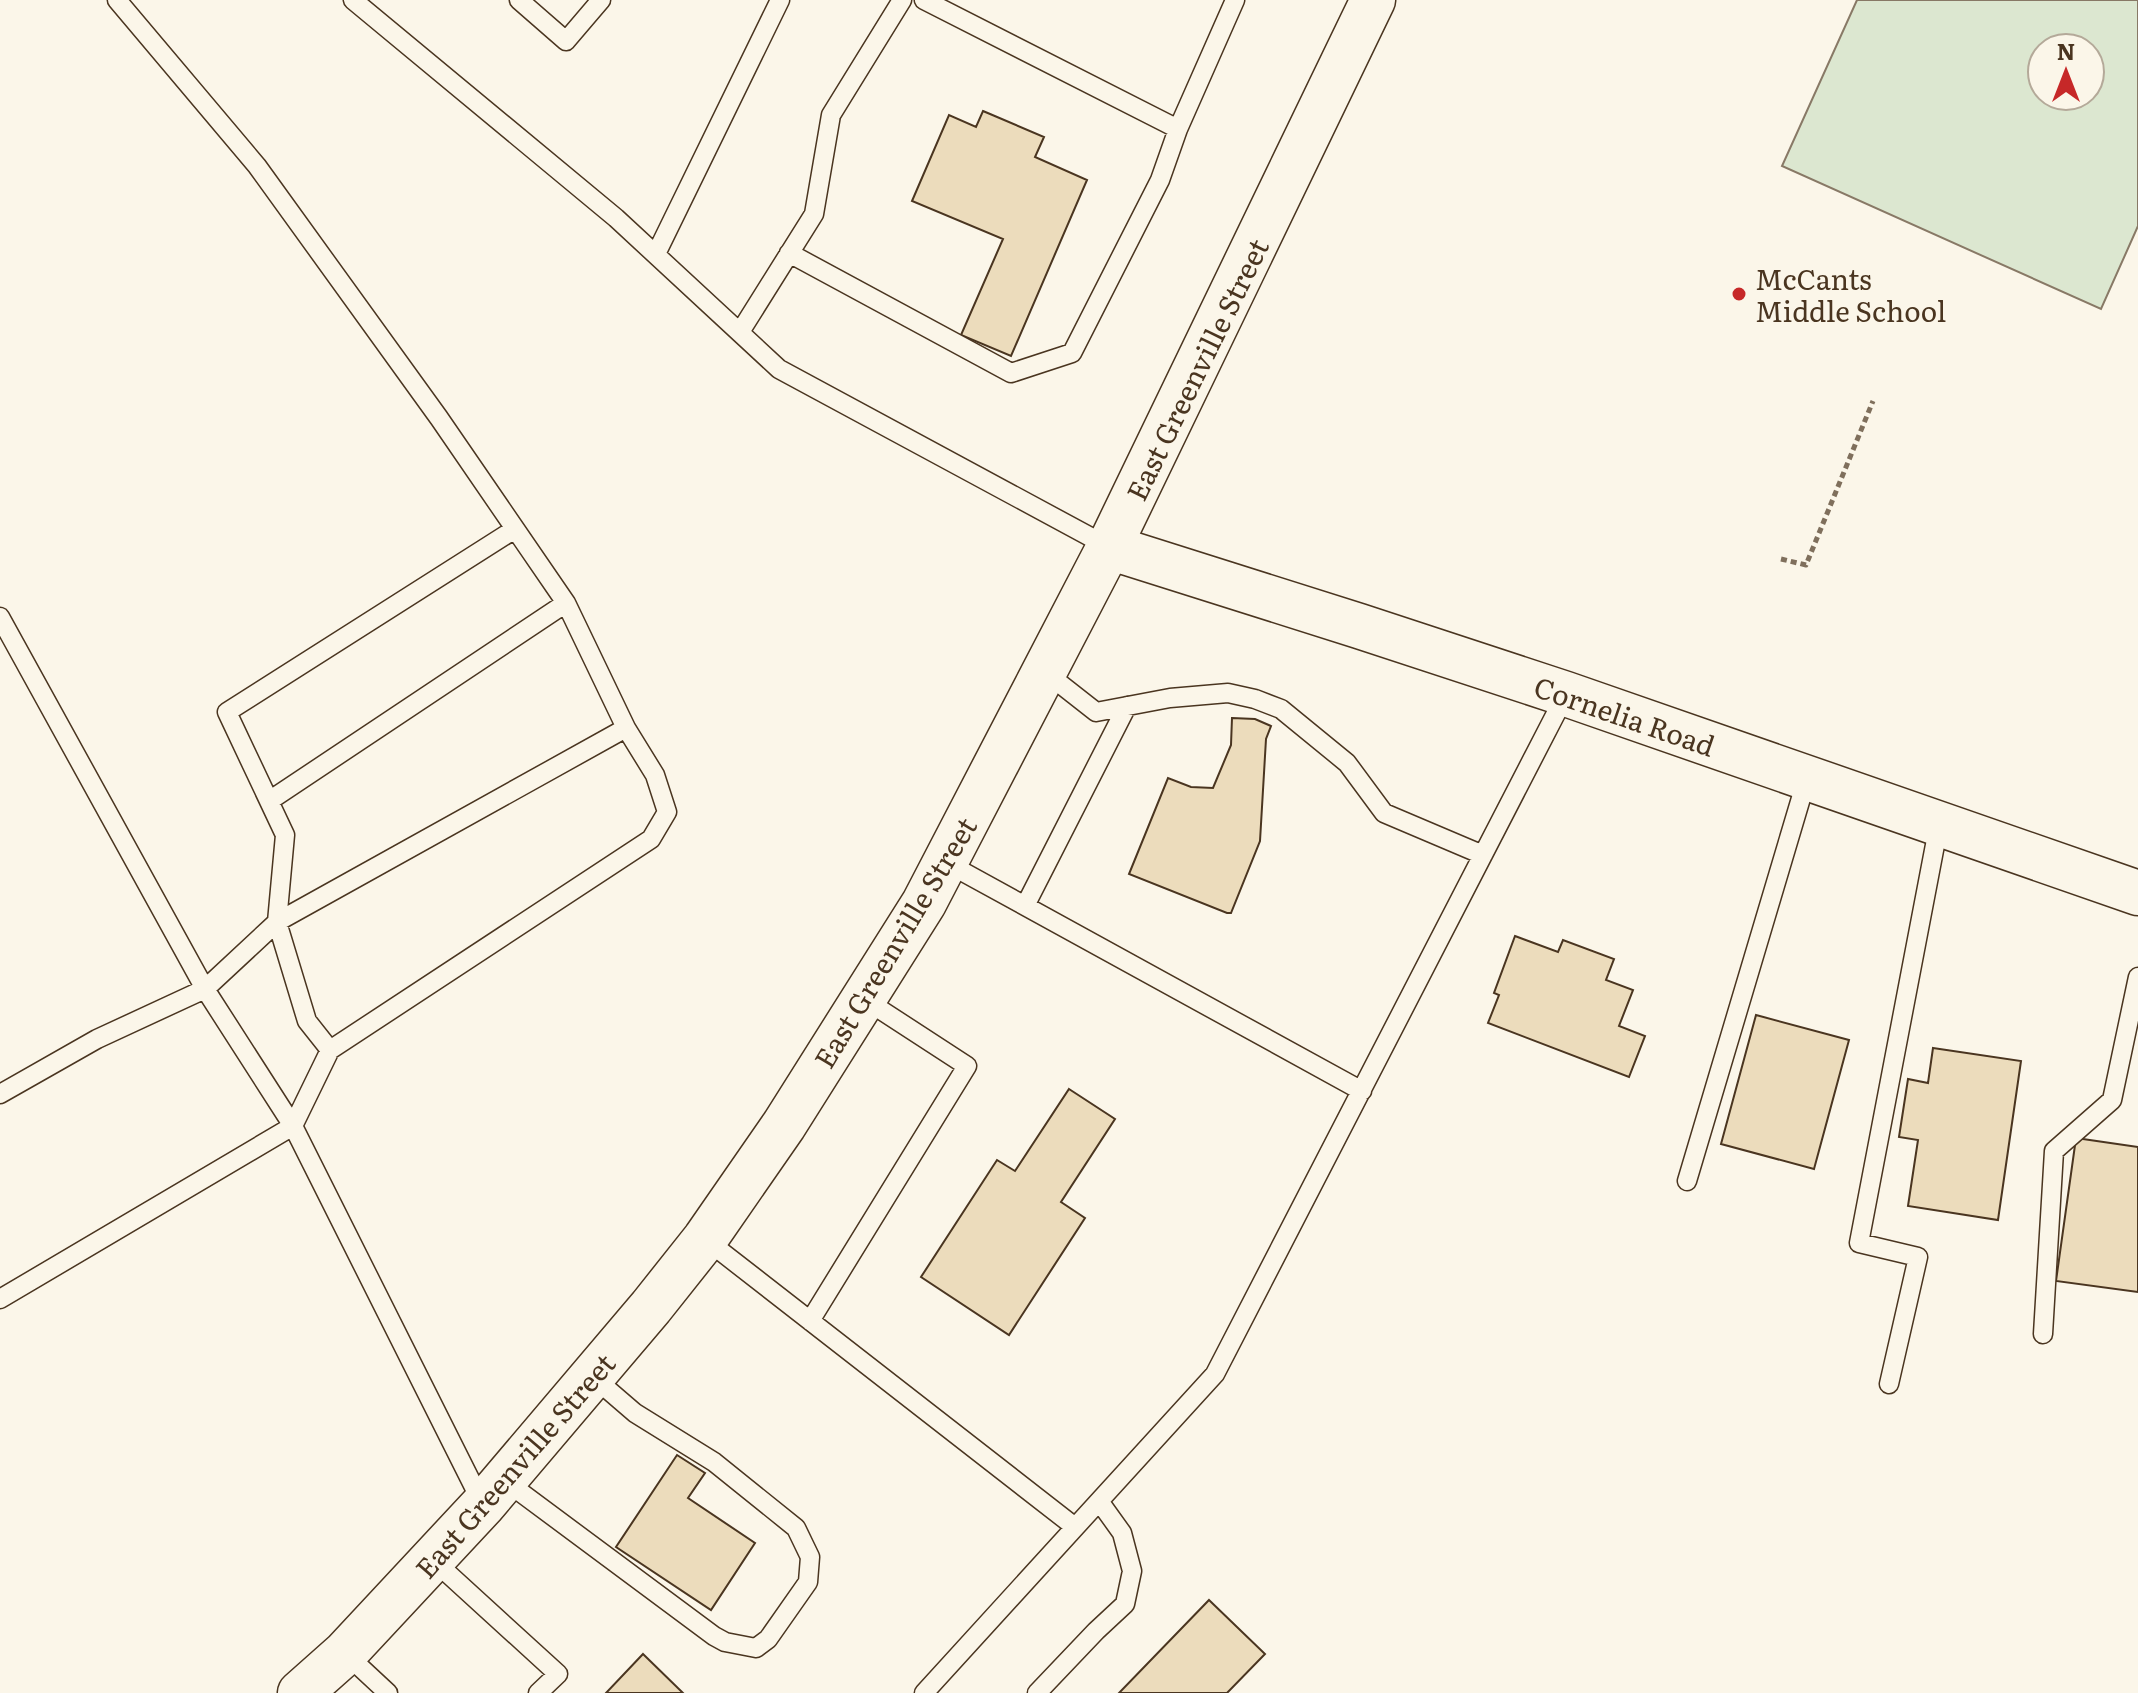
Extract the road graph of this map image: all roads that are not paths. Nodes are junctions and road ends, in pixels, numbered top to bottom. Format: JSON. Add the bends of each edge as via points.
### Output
{"nodes":[{"id":1,"x":117,"y":0,"type":"edge"},
{"id":2,"x":353,"y":0,"type":"edge"},
{"id":3,"x":519,"y":0,"type":"edge"},
{"id":4,"x":601,"y":0,"type":"edge"},
{"id":5,"x":780,"y":0,"type":"edge"},
{"id":6,"x":902,"y":0,"type":"edge"},
{"id":7,"x":924,"y":0,"type":"edge"},
{"id":8,"x":1235,"y":0,"type":"edge"},
{"id":9,"x":1373,"y":0,"type":"edge"},
{"id":10,"x":1178,"y":129,"type":"junction"},
{"id":11,"x":789,"y":253,"type":"junction"},
{"id":12,"x":656,"y":254,"type":"junction"},
{"id":13,"x":740,"y":332,"type":"junction"},
{"id":14,"x":515,"y":529,"type":"junction"},
{"id":15,"x":1109,"y":547,"type":"junction"},
{"id":16,"x":566,"y":603,"type":"junction"},
{"id":17,"x":0,"y":617,"type":"edge"},
{"id":18,"x":1045,"y":672,"type":"junction"},
{"id":19,"x":1566,"y":694,"type":"junction"},
{"id":20,"x":1127,"y":706,"type":"junction"},
{"id":21,"x":626,"y":728,"type":"junction"},
{"id":22,"x":1807,"y":778,"type":"junction"},
{"id":23,"x":269,"y":801,"type":"junction"},
{"id":24,"x":1939,"y":824,"type":"junction"},
{"id":25,"x":1483,"y":855,"type":"junction"},
{"id":26,"x":945,"y":862,"type":"junction"},
{"id":27,"x":2138,"y":893,"type":"edge"},
{"id":28,"x":1025,"y":906,"type":"junction"},
{"id":29,"x":277,"y":922,"type":"junction"},
{"id":30,"x":2138,"y":977,"type":"edge"},
{"id":31,"x":205,"y":989,"type":"junction"},
{"id":32,"x":864,"y":999,"type":"junction"},
{"id":33,"x":330,"y":1050,"type":"junction"},
{"id":34,"x":1362,"y":1091,"type":"junction"},
{"id":35,"x":0,"y":1094,"type":"edge"},
{"id":36,"x":293,"y":1126,"type":"junction"},
{"id":37,"x":1687,"y":1181,"type":"dead end"},
{"id":38,"x":705,"y":1239,"type":"junction"},
{"id":39,"x":0,"y":1299,"type":"edge"},
{"id":40,"x":810,"y":1321,"type":"junction"},
{"id":41,"x":2043,"y":1334,"type":"dead end"},
{"id":42,"x":592,"y":1376,"type":"junction"},
{"id":43,"x":1889,"y":1384,"type":"dead end"},
{"id":44,"x":494,"y":1493,"type":"junction"},
{"id":45,"x":1099,"y":1501,"type":"junction"},
{"id":46,"x":1075,"y":1527,"type":"junction"},
{"id":47,"x":432,"y":1559,"type":"junction"},
{"id":48,"x":345,"y":1653,"type":"junction"},
{"id":49,"x":300,"y":1693,"type":"edge"},
{"id":50,"x":388,"y":1693,"type":"edge"},
{"id":51,"x":538,"y":1693,"type":"edge"},
{"id":52,"x":924,"y":1693,"type":"edge"},
{"id":53,"x":1037,"y":1693,"type":"edge"}],
"edges":[{"from":1,"to":14,"type":"lane","via":[[257,166]]},
{"from":2,"to":12,"type":"lane"},
{"from":3,"to":4,"type":"lane","via":[[566,41]]},
{"from":5,"to":12,"type":"lane"},
{"from":6,"to":11,"type":"lane","via":[[831,115],[814,214]]},
{"from":7,"to":10,"type":"lane"},
{"from":8,"to":10,"type":"lane"},
{"from":9,"to":15,"type":"main road","name":"East Greenville Street"},
{"from":10,"to":11,"type":"lane","via":[[1160,180],[1072,353],[1011,373]]},
{"from":11,"to":13,"type":"lane"},
{"from":12,"to":13,"type":"lane"},
{"from":13,"to":15,"type":"lane","via":[[779,369]]},
{"from":14,"to":16,"type":"lane"},
{"from":14,"to":23,"type":"lane","via":[[227,712]]},
{"from":15,"to":18,"type":"main road","name":"East Greenville Street"},
{"from":15,"to":19,"type":"main road","name":"Cornelia Road"},
{"from":16,"to":21,"type":"lane"},
{"from":16,"to":23,"type":"lane"},
{"from":17,"to":31,"type":"lane"},
{"from":18,"to":20,"type":"lane","via":[[1096,712]]},
{"from":18,"to":26,"type":"main road","name":"East Greenville Street"},
{"from":19,"to":22,"type":"main road","name":"Cornelia Road"},
{"from":19,"to":25,"type":"lane"},
{"from":20,"to":25,"type":"lane","via":[[1228,693],[1281,709],[1347,763],[1384,813]]},
{"from":20,"to":28,"type":"lane"},
{"from":21,"to":29,"type":"lane"},
{"from":21,"to":33,"type":"lane","via":[[655,775],[667,812],[651,839]]},
{"from":22,"to":24,"type":"main road","name":"Cornelia Road"},
{"from":22,"to":37,"type":"lane"},
{"from":23,"to":29,"type":"lane","via":[[285,835]]},
{"from":24,"to":27,"type":"main road","name":"Cornelia Road"},
{"from":24,"to":43,"type":"lane","via":[[1859,1243],[1918,1257]]},
{"from":25,"to":34,"type":"lane"},
{"from":26,"to":28,"type":"lane"},
{"from":26,"to":32,"type":"main road","name":"East Greenville Street"},
{"from":28,"to":34,"type":"lane"},
{"from":29,"to":31,"type":"lane"},
{"from":29,"to":33,"type":"lane","via":[[307,1021]]},
{"from":30,"to":41,"type":"lane","via":[[2112,1100],[2054,1151]]},
{"from":31,"to":35,"type":"lane","via":[[97,1039]]},
{"from":31,"to":36,"type":"lane"},
{"from":32,"to":38,"type":"main road","name":"East Greenville Street"},
{"from":32,"to":40,"type":"lane","via":[[967,1066]]},
{"from":33,"to":36,"type":"lane"},
{"from":34,"to":45,"type":"lane","via":[[1215,1374]]},
{"from":36,"to":39,"type":"lane"},
{"from":36,"to":44,"type":"lane"},
{"from":38,"to":40,"type":"lane"},
{"from":38,"to":42,"type":"main road","name":"East Greenville Street"},
{"from":40,"to":46,"type":"lane"},
{"from":42,"to":44,"type":"main road","name":"East Greenville Street"},
{"from":42,"to":44,"type":"lane","via":[[796,1528],[810,1557],[808,1582],[768,1639],[756,1648],[725,1642]]},
{"from":44,"to":47,"type":"main road","name":"East Greenville Street"},
{"from":45,"to":46,"type":"lane"},
{"from":45,"to":53,"type":"lane","via":[[1122,1533],[1129,1558],[1132,1571],[1125,1604]]},
{"from":46,"to":52,"type":"lane"},
{"from":47,"to":48,"type":"main road","name":"East Greenville Street"},
{"from":47,"to":51,"type":"lane","via":[[558,1674]]},
{"from":48,"to":49,"type":"main road","name":"East Greenville Street"},
{"from":48,"to":50,"type":"lane"}]}
